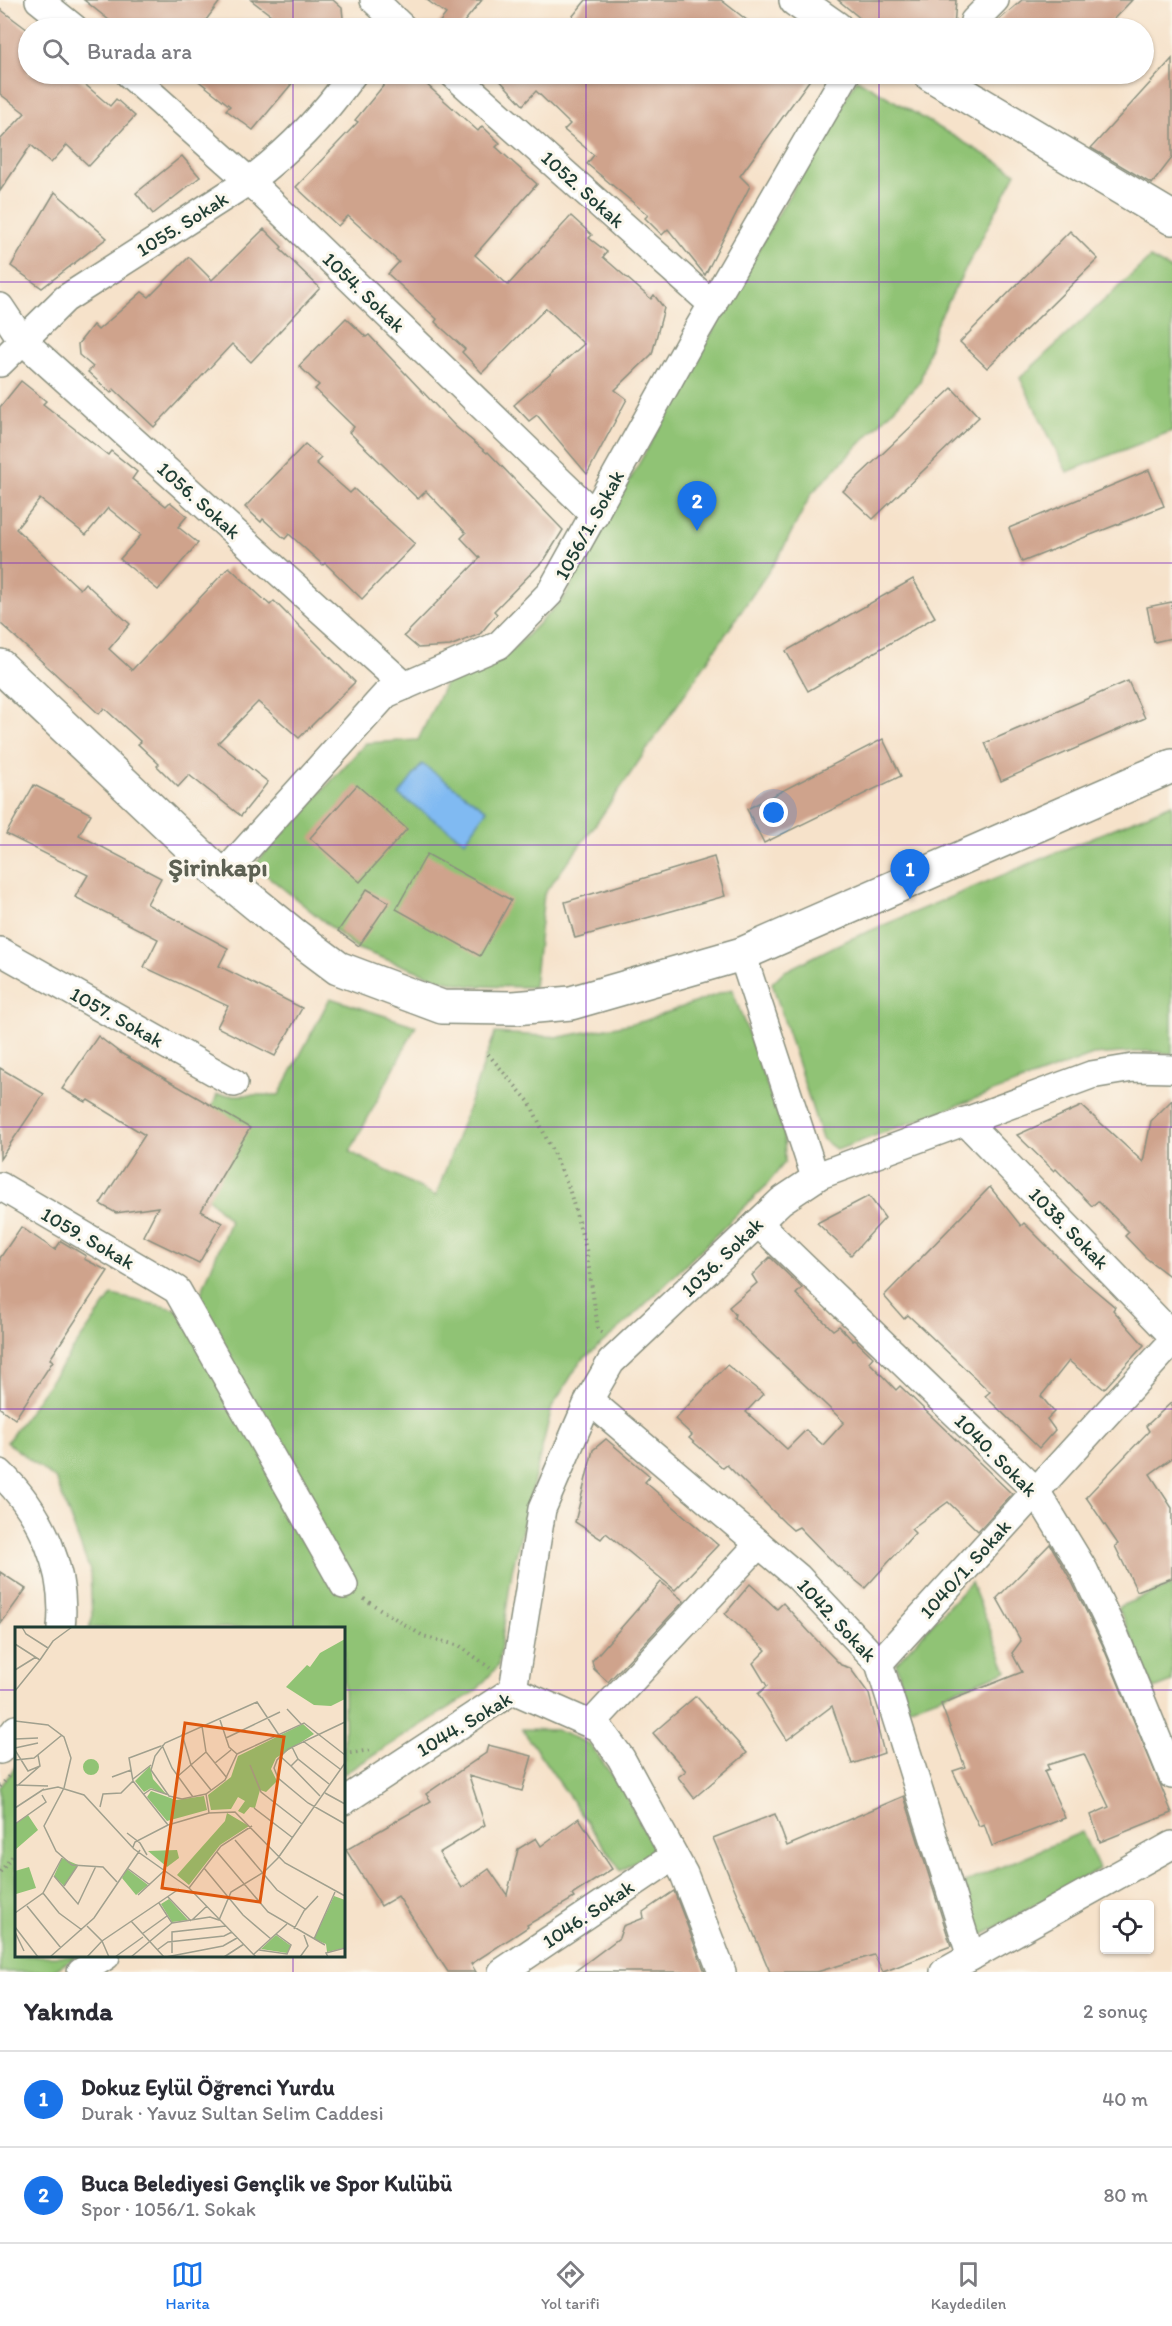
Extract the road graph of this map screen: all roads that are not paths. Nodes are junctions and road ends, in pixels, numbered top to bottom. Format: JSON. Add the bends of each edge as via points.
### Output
{"nodes":[{"id":1,"x":39,"y":0,"type":"edge"},
{"id":2,"x":796,"y":0,"type":"edge"},
{"id":3,"x":995,"y":0,"type":"edge"},
{"id":4,"x":62,"y":18,"type":"edge"},
{"id":5,"x":822,"y":18,"type":"edge"},
{"id":6,"x":977,"y":18,"type":"edge"},
{"id":7,"x":140,"y":84,"type":"edge"},
{"id":8,"x":345,"y":84,"type":"edge"},
{"id":9,"x":464,"y":84,"type":"edge"},
{"id":10,"x":840,"y":84,"type":"edge"},
{"id":11,"x":947,"y":84,"type":"edge"},
{"id":12,"x":249,"y":181,"type":"junction"},
{"id":13,"x":1169,"y":211,"type":"edge"},
{"id":14,"x":712,"y":305,"type":"junction"},
{"id":15,"x":0,"y":307,"type":"edge"},
{"id":16,"x":22,"y":340,"type":"junction"},
{"id":17,"x":0,"y":363,"type":"edge"},
{"id":18,"x":595,"y":515,"type":"junction"},
{"id":19,"x":0,"y":666,"type":"edge"},
{"id":20,"x":405,"y":686,"type":"junction"},
{"id":21,"x":1172,"y":766,"type":"edge"},
{"id":22,"x":222,"y":876,"type":"junction"},
{"id":23,"x":0,"y":951,"type":"edge"},
{"id":24,"x":742,"y":954,"type":"junction"},
{"id":25,"x":1172,"y":1069,"type":"edge"},
{"id":26,"x":234,"y":1083,"type":"dead end"},
{"id":27,"x":965,"y":1121,"type":"junction"},
{"id":28,"x":815,"y":1178,"type":"junction"},
{"id":29,"x":0,"y":1186,"type":"edge"},
{"id":30,"x":758,"y":1223,"type":"junction"},
{"id":31,"x":1172,"y":1335,"type":"edge"},
{"id":32,"x":1172,"y":1342,"type":"edge"},
{"id":33,"x":589,"y":1400,"type":"junction"},
{"id":34,"x":0,"y":1473,"type":"edge"},
{"id":35,"x":1036,"y":1491,"type":"junction"},
{"id":36,"x":759,"y":1544,"type":"junction"},
{"id":37,"x":344,"y":1585,"type":"road end"},
{"id":38,"x":61,"y":1627,"type":"edge"},
{"id":39,"x":879,"y":1663,"type":"junction"},
{"id":40,"x":509,"y":1693,"type":"junction"},
{"id":41,"x":591,"y":1724,"type":"junction"},
{"id":42,"x":1172,"y":1775,"type":"edge"},
{"id":43,"x":345,"y":1800,"type":"edge"},
{"id":44,"x":1172,"y":1845,"type":"edge"},
{"id":45,"x":674,"y":1856,"type":"junction"},
{"id":46,"x":104,"y":1957,"type":"edge"},
{"id":47,"x":971,"y":1957,"type":"junction"},
{"id":48,"x":81,"y":1972,"type":"edge"},
{"id":49,"x":502,"y":1972,"type":"edge"},
{"id":50,"x":722,"y":1972,"type":"edge"},
{"id":51,"x":944,"y":1972,"type":"edge"}],
"edges":[{"from":1,"to":4,"type":"street"},
{"from":2,"to":5,"type":"main road"},
{"from":3,"to":6,"type":"street"},
{"from":7,"to":12,"type":"street","name":"1054. Sokak"},
{"from":8,"to":12,"type":"street","name":"1055. Sokak","via":[[309,131]]},
{"from":9,"to":14,"type":"street","name":"1052. Sokak"},
{"from":10,"to":14,"type":"street","name":"1056/1. Sokak"},
{"from":11,"to":13,"type":"main road"},
{"from":12,"to":16,"type":"street","name":"1055. Sokak","via":[[66,299]]},
{"from":12,"to":18,"type":"street","name":"1054. Sokak"},
{"from":14,"to":18,"type":"street","name":"1056/1. Sokak"},
{"from":15,"to":16,"type":"street","name":"1056. Sokak"},
{"from":16,"to":17,"type":"street","name":"1055. Sokak"},
{"from":16,"to":20,"type":"street","name":"1056. Sokak"},
{"from":18,"to":20,"type":"street","name":"1056/1. Sokak","via":[[550,593],[499,645]]},
{"from":19,"to":22,"type":"main road"},
{"from":20,"to":22,"type":"street","name":"1056/1. Sokak","via":[[386,694]]},
{"from":21,"to":24,"type":"main road"},
{"from":22,"to":24,"type":"main road","via":[[338,968],[442,1007],[514,1008],[571,1003]]},
{"from":23,"to":26,"type":"street","name":"1057. Sokak"},
{"from":24,"to":28,"type":"street"},
{"from":25,"to":27,"type":"street","name":"1036. Sokak","via":[[1133,1068],[1091,1075]]},
{"from":27,"to":28,"type":"street","name":"1036. Sokak"},
{"from":27,"to":31,"type":"street","name":"1038. Sokak"},
{"from":28,"to":30,"type":"street","name":"1036. Sokak","via":[[781,1201]]},
{"from":29,"to":37,"type":"street","name":"1059. Sokak","via":[[177,1290]]},
{"from":30,"to":33,"type":"street","name":"1036. Sokak","via":[[617,1357]]},
{"from":30,"to":35,"type":"street","name":"1040. Sokak"},
{"from":32,"to":35,"type":"street","name":"1040/1. Sokak"},
{"from":33,"to":36,"type":"street","name":"1042. Sokak"},
{"from":33,"to":40,"type":"street","name":"1036. Sokak","via":[[542,1509]]},
{"from":34,"to":38,"type":"street","via":[[25,1499],[52,1552],[61,1585]]},
{"from":35,"to":39,"type":"street","name":"1040/1. Sokak"},
{"from":35,"to":42,"type":"street","name":"1040. Sokak","via":[[1084,1570]]},
{"from":36,"to":39,"type":"street","name":"1042. Sokak","via":[[798,1577]]},
{"from":36,"to":41,"type":"street"},
{"from":39,"to":47,"type":"street","name":"1042. Sokak"},
{"from":40,"to":41,"type":"street","name":"1044. Sokak"},
{"from":40,"to":43,"type":"street","name":"1044. Sokak"},
{"from":41,"to":45,"type":"street","name":"1044. Sokak","via":[[599,1728],[621,1758]]},
{"from":44,"to":47,"type":"street"},
{"from":45,"to":49,"type":"street","name":"1046. Sokak"},
{"from":45,"to":50,"type":"street","name":"1044. Sokak"},
{"from":46,"to":48,"type":"street"},
{"from":47,"to":51,"type":"street"}]}
